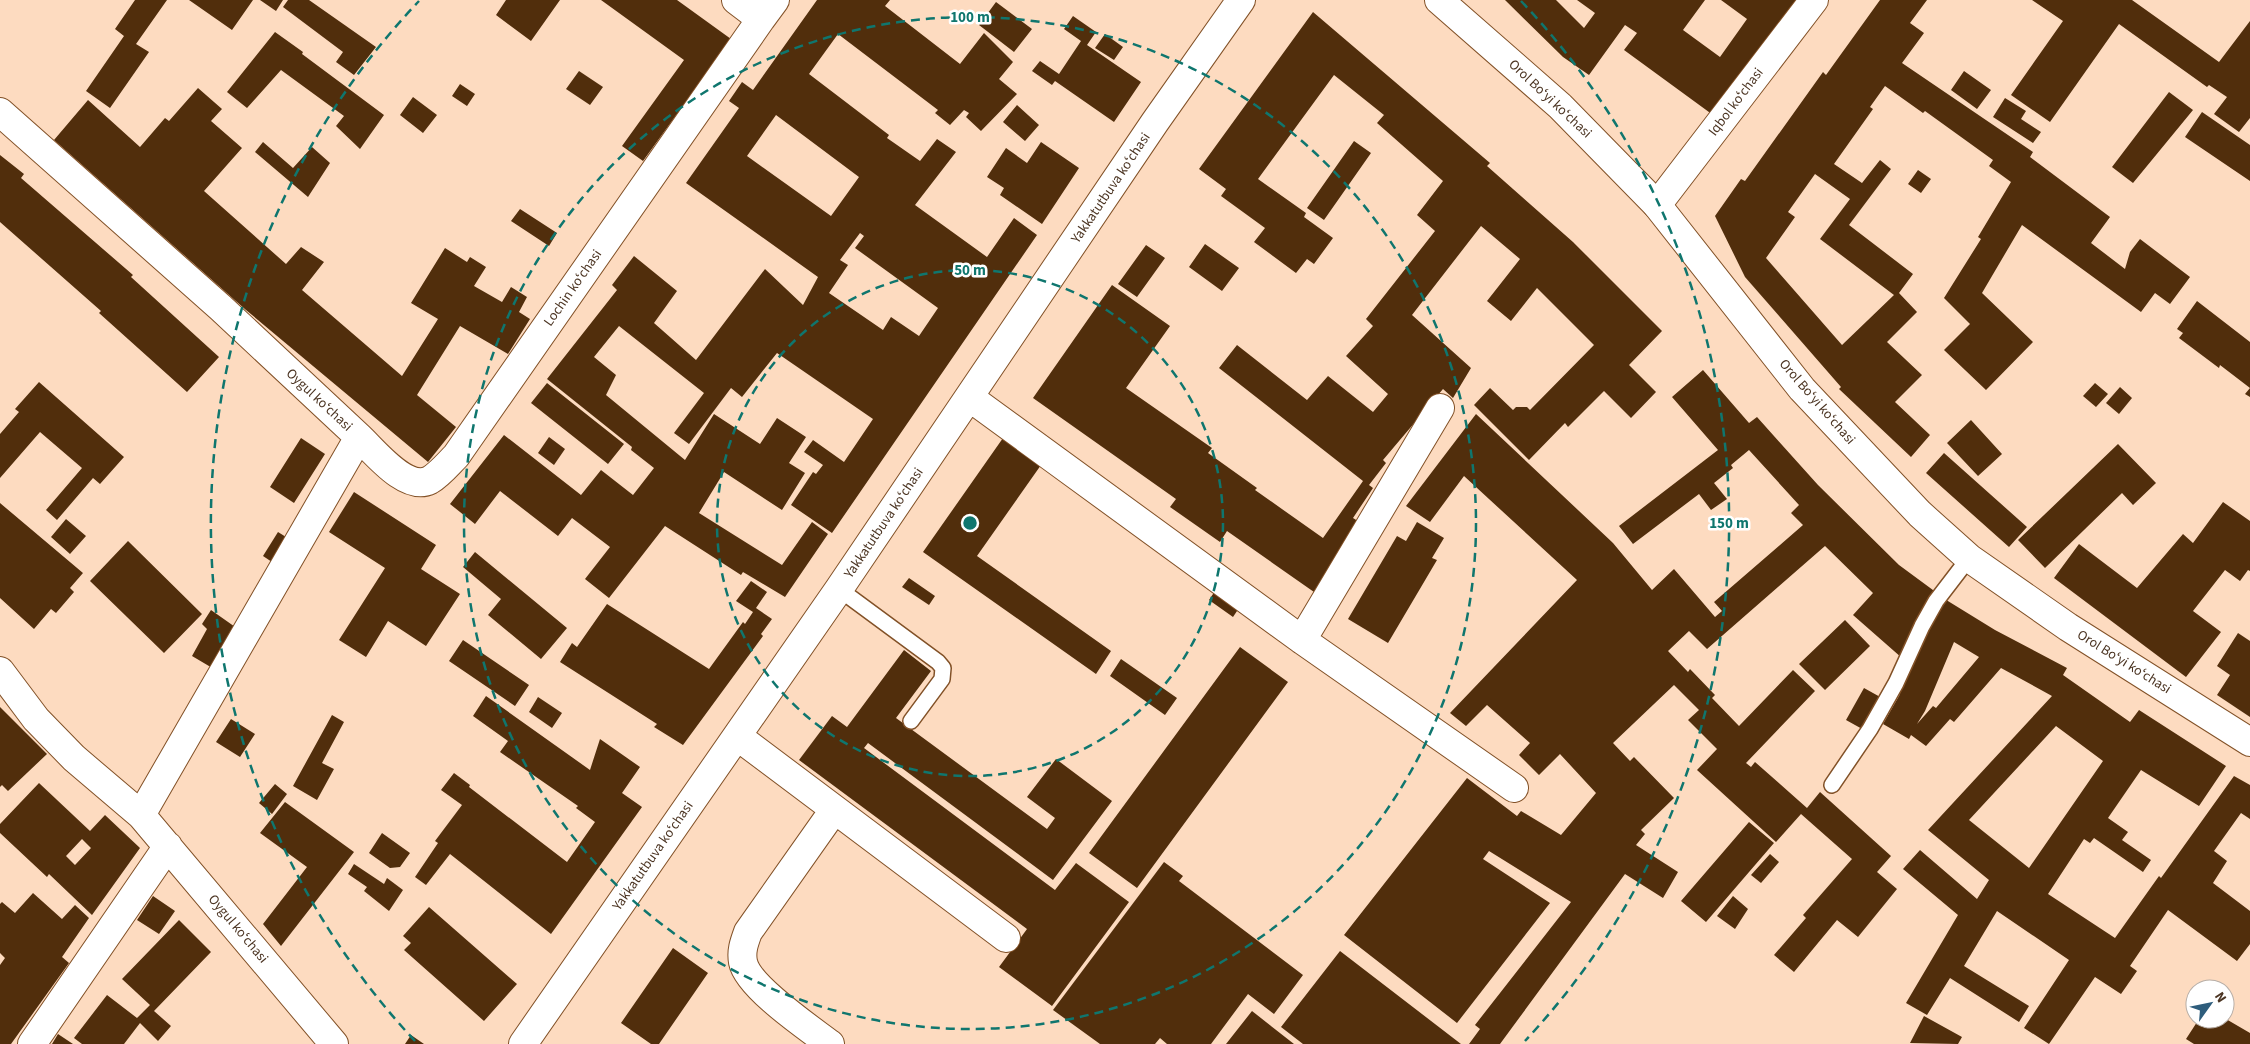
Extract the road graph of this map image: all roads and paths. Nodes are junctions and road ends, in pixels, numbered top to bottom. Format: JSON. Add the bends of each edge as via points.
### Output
{"nodes":[{"id":1,"x":736,"y":0,"type":"edge"},
{"id":2,"x":1241,"y":0,"type":"edge"},
{"id":3,"x":1439,"y":0,"type":"edge"},
{"id":4,"x":1814,"y":0,"type":"edge"},
{"id":5,"x":768,"y":9,"type":"edge"},
{"id":6,"x":0,"y":112,"type":"edge"},
{"id":7,"x":1657,"y":205,"type":"junction"},
{"id":8,"x":969,"y":397,"type":"junction"},
{"id":9,"x":1440,"y":408,"type":"dead end"},
{"id":10,"x":359,"y":437,"type":"junction"},
{"id":11,"x":1969,"y":558,"type":"junction"},
{"id":12,"x":839,"y":589,"type":"junction"},
{"id":13,"x":1302,"y":640,"type":"junction"},
{"id":14,"x":0,"y":671,"type":"edge"},
{"id":15,"x":911,"y":721,"type":"dead end"},
{"id":16,"x":737,"y":736,"type":"junction"},
{"id":17,"x":2250,"y":742,"type":"edge"},
{"id":18,"x":1832,"y":784,"type":"dead end"},
{"id":19,"x":1514,"y":788,"type":"dead end"},
{"id":20,"x":834,"y":810,"type":"junction"},
{"id":21,"x":141,"y":815,"type":"junction"},
{"id":22,"x":168,"y":846,"type":"junction"},
{"id":23,"x":1006,"y":938,"type":"dead end"},
{"id":24,"x":32,"y":1044,"type":"edge"},
{"id":25,"x":334,"y":1044,"type":"edge"},
{"id":26,"x":523,"y":1044,"type":"edge"},
{"id":27,"x":830,"y":1044,"type":"edge"}],
"edges":[{"from":1,"to":5,"type":"street","name":"Lochin koʻchasi"},
{"from":2,"to":8,"type":"street","name":"Yakkatutbuva koʻchasi"},
{"from":3,"to":7,"type":"street","name":"Orol Boʻyi koʻchasi","via":[[1560,106]]},
{"from":4,"to":7,"type":"street","name":"Iqbol koʻchasi"},
{"from":5,"to":10,"type":"street","name":"Lochin koʻchasi","via":[[456,456],[440,473],[418,483],[402,477]]},
{"from":6,"to":10,"type":"street","name":"Oygul koʻchasi","via":[[221,308]]},
{"from":7,"to":11,"type":"street","name":"Orol Boʻyi koʻchasi","via":[[1802,389],[1920,514]]},
{"from":8,"to":12,"type":"street","name":"Yakkatutbuva koʻchasi"},
{"from":8,"to":13,"type":"street"},
{"from":9,"to":13,"type":"street"},
{"from":10,"to":21,"type":"street","name":"Oygul koʻchasi"},
{"from":11,"to":17,"type":"street","name":"Orol Boʻyi koʻchasi","via":[[2068,627]]},
{"from":11,"to":18,"type":"lane","via":[[1936,601],[1870,729]]},
{"from":12,"to":15,"type":"lane","via":[[943,668],[942,679]]},
{"from":12,"to":16,"type":"street","name":"Yakkatutbuva koʻchasi"},
{"from":13,"to":19,"type":"street"},
{"from":14,"to":21,"type":"street","name":"Oygul koʻchasi","via":[[36,719],[74,758]]},
{"from":16,"to":20,"type":"street"},
{"from":16,"to":26,"type":"street","name":"Yakkatutbuva koʻchasi"},
{"from":20,"to":23,"type":"street"},
{"from":20,"to":27,"type":"street","via":[[748,932],[742,950],[751,978]]},
{"from":21,"to":22,"type":"street","name":"Oygul koʻchasi"},
{"from":22,"to":24,"type":"street"},
{"from":22,"to":25,"type":"street","name":"Oygul koʻchasi"}]}
